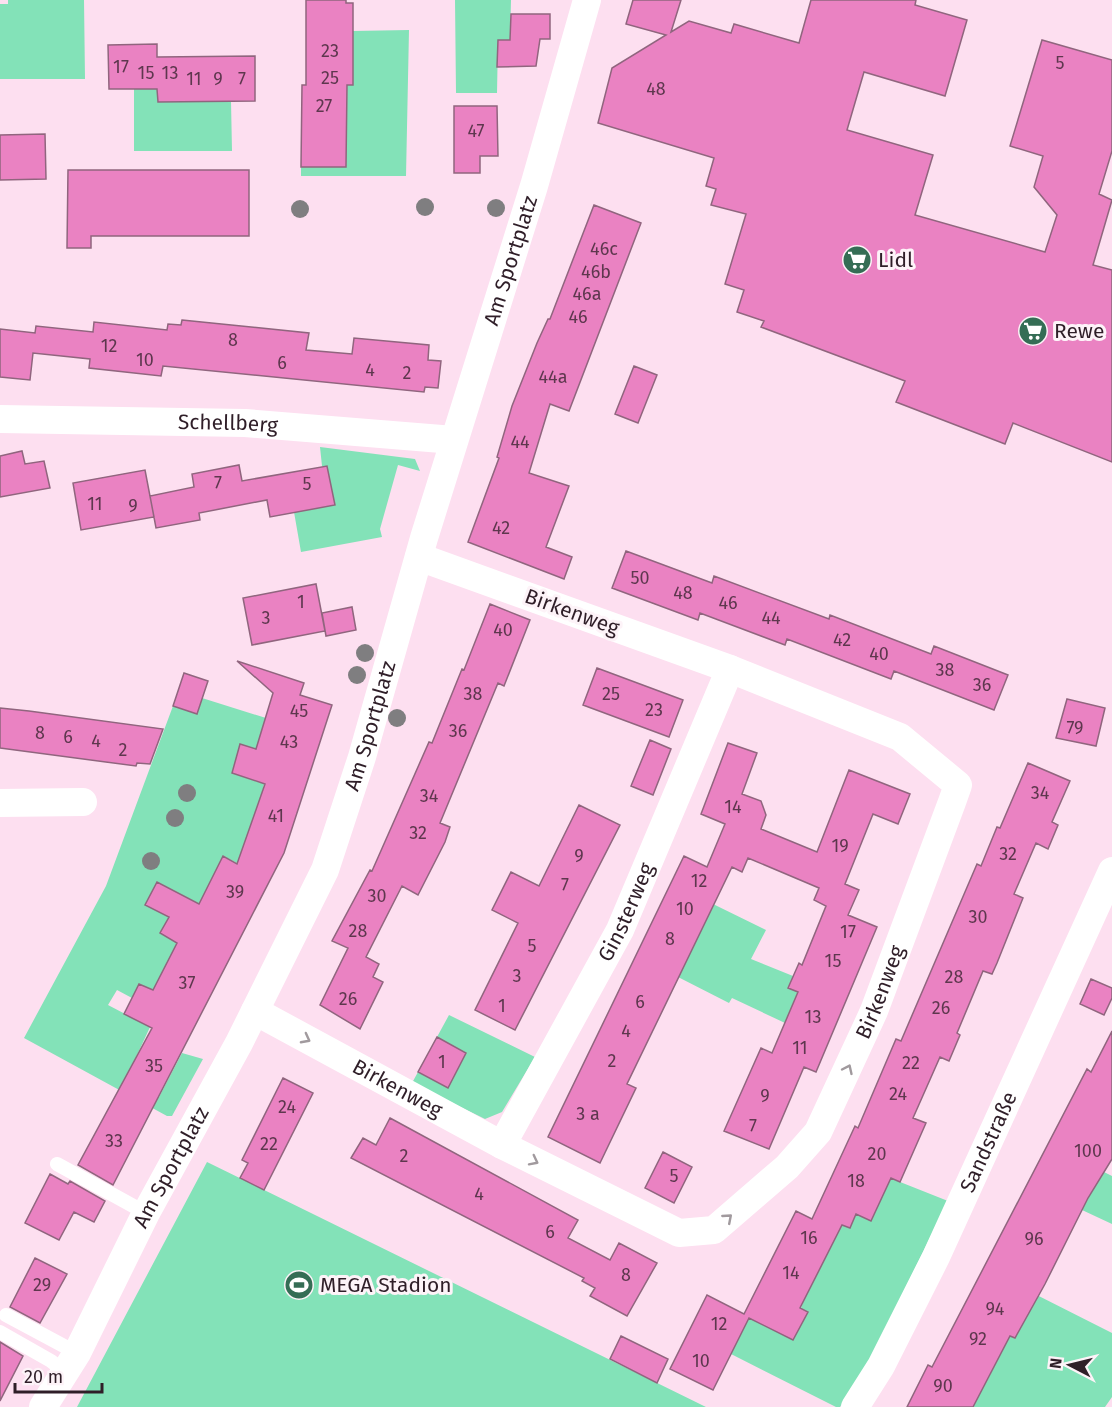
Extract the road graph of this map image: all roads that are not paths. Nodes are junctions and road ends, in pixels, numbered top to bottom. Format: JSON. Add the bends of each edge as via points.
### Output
{"nodes":[{"id":1,"x":587,"y":0,"type":"edge"},
{"id":2,"x":0,"y":419,"type":"edge"},
{"id":3,"x":454,"y":440,"type":"junction"},
{"id":4,"x":419,"y":557,"type":"junction"},
{"id":5,"x":730,"y":669,"type":"junction"},
{"id":6,"x":83,"y":802,"type":"dead end"},
{"id":7,"x":0,"y":803,"type":"edge"},
{"id":8,"x":1112,"y":871,"type":"edge"},
{"id":9,"x":255,"y":1011,"type":"junction"},
{"id":10,"x":502,"y":1145,"type":"junction"},
{"id":11,"x":57,"y":1164,"type":"dead end"},
{"id":12,"x":146,"y":1213,"type":"junction"},
{"id":13,"x":6,"y":1315,"type":"dead end"},
{"id":14,"x":0,"y":1332,"type":"edge"},
{"id":15,"x":71,"y":1363,"type":"junction"},
{"id":16,"x":43,"y":1407,"type":"edge"},
{"id":17,"x":855,"y":1407,"type":"edge"}],
"edges":[{"from":1,"to":3,"type":"street","name":"Am Sportplatz","via":[[534,186]]},
{"from":2,"to":3,"type":"street","name":"Schellberg","via":[[245,423]]},
{"from":3,"to":4,"type":"street","name":"Am Sportplatz"},
{"from":4,"to":5,"type":"street","name":"Birkenweg"},
{"from":4,"to":9,"type":"street","name":"Am Sportplatz","via":[[363,757],[324,870]]},
{"from":5,"to":10,"type":"street","name":"Ginsterweg","via":[[620,930]]},
{"from":10,"to":5,"type":"street","name":"Birkenweg","one_way":true,"via":[[679,1233],[714,1230],[787,1167],[818,1132],[874,1011],[958,785],[900,737]]},
{"from":6,"to":7,"type":"street"},
{"from":8,"to":17,"type":"street","name":"Sandstraße","via":[[936,1257],[881,1366]]},
{"from":9,"to":10,"type":"street","name":"Birkenweg","one_way":true},
{"from":9,"to":12,"type":"street","name":"Am Sportplatz"},
{"from":11,"to":12,"type":"lane"},
{"from":12,"to":15,"type":"street","name":"Am Sportplatz"},
{"from":13,"to":15,"type":"lane"},
{"from":14,"to":15,"type":"lane","via":[[51,1360]]},
{"from":15,"to":16,"type":"street","name":"Am Sportplatz"}]}
